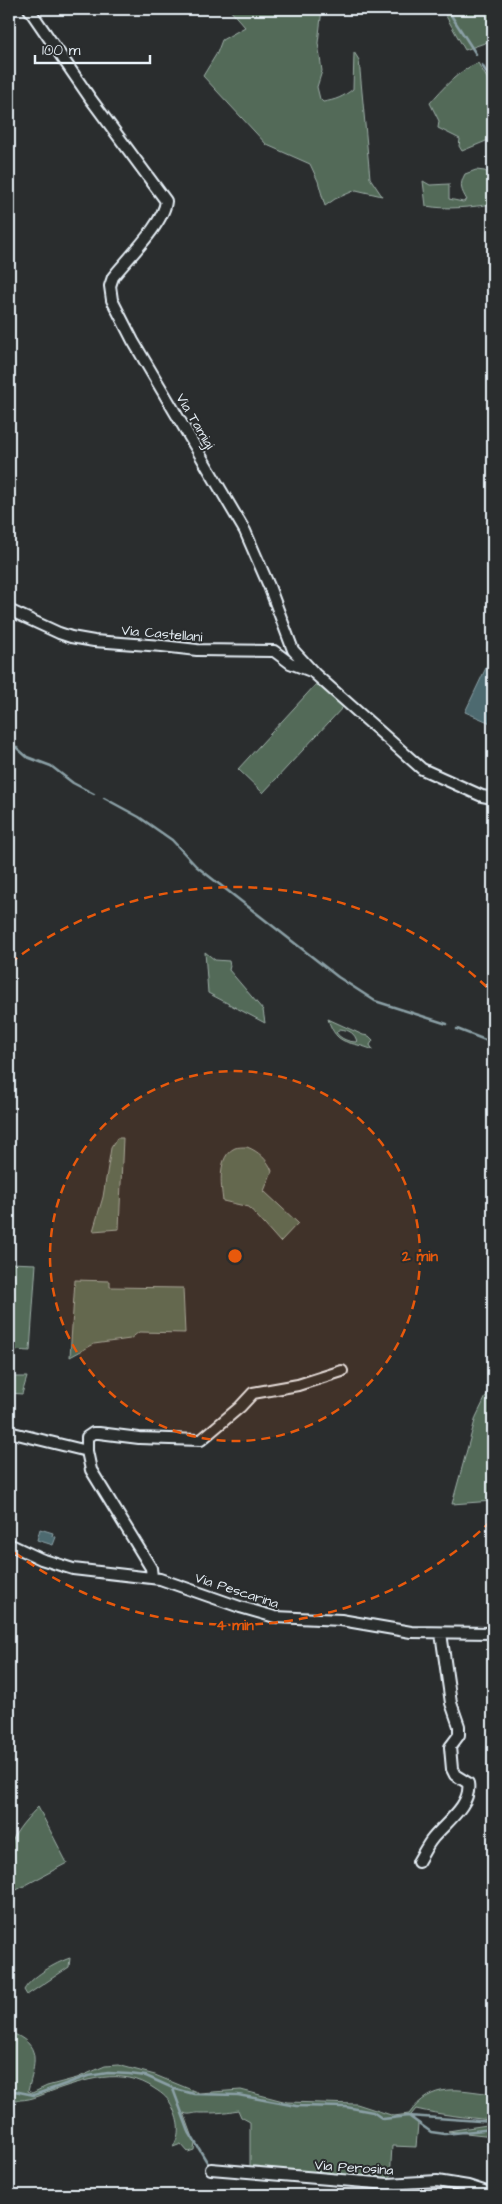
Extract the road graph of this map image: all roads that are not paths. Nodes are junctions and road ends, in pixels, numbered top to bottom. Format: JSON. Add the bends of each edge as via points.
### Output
{"nodes":[{"id":1,"x":29,"y":9,"type":"edge"},
{"id":2,"x":9,"y":610,"type":"edge"},
{"id":3,"x":312,"y":672,"type":"junction"},
{"id":4,"x":493,"y":798,"type":"edge"},
{"id":5,"x":342,"y":1371,"type":"dead end"},
{"id":6,"x":9,"y":1432,"type":"edge"},
{"id":7,"x":87,"y":1451,"type":"junction"},
{"id":8,"x":9,"y":1544,"type":"edge"},
{"id":9,"x":152,"y":1578,"type":"junction"},
{"id":10,"x":441,"y":1633,"type":"junction"},
{"id":11,"x":493,"y":1633,"type":"edge"},
{"id":12,"x":418,"y":1862,"type":"dead end"},
{"id":13,"x":211,"y":2169,"type":"dead end"},
{"id":14,"x":493,"y":2194,"type":"edge"}],
"edges":[{"from":1,"to":3,"type":"street","name":"Via Tamigi","via":[[166,201],[159,222],[113,277],[110,286],[112,300],[231,504],[259,560],[293,650]]},
{"from":2,"to":3,"type":"street","name":"Via Castellani","via":[[71,637],[197,650],[274,651],[290,663]]},
{"from":3,"to":4,"type":"street","name":"Via Tamigi","via":[[422,769]]},
{"from":5,"to":7,"type":"street","via":[[298,1385],[253,1393],[201,1440],[93,1433],[88,1437]]},
{"from":6,"to":7,"type":"street"},
{"from":7,"to":9,"type":"street","via":[[91,1470],[151,1568]]},
{"from":8,"to":9,"type":"street","name":"Via Pescarina","via":[[73,1569]]},
{"from":9,"to":10,"type":"street","name":"Via Pescarina","via":[[275,1617],[341,1620],[402,1632]]},
{"from":10,"to":11,"type":"street","name":"Via Pescarina"},
{"from":10,"to":12,"type":"street","via":[[451,1703],[459,1726],[459,1735],[450,1747],[452,1770],[455,1776],[468,1782],[469,1788],[460,1808]]},
{"from":13,"to":14,"type":"street","name":"Via Perosina","via":[[388,2184],[437,2182],[468,2186]]}]}
